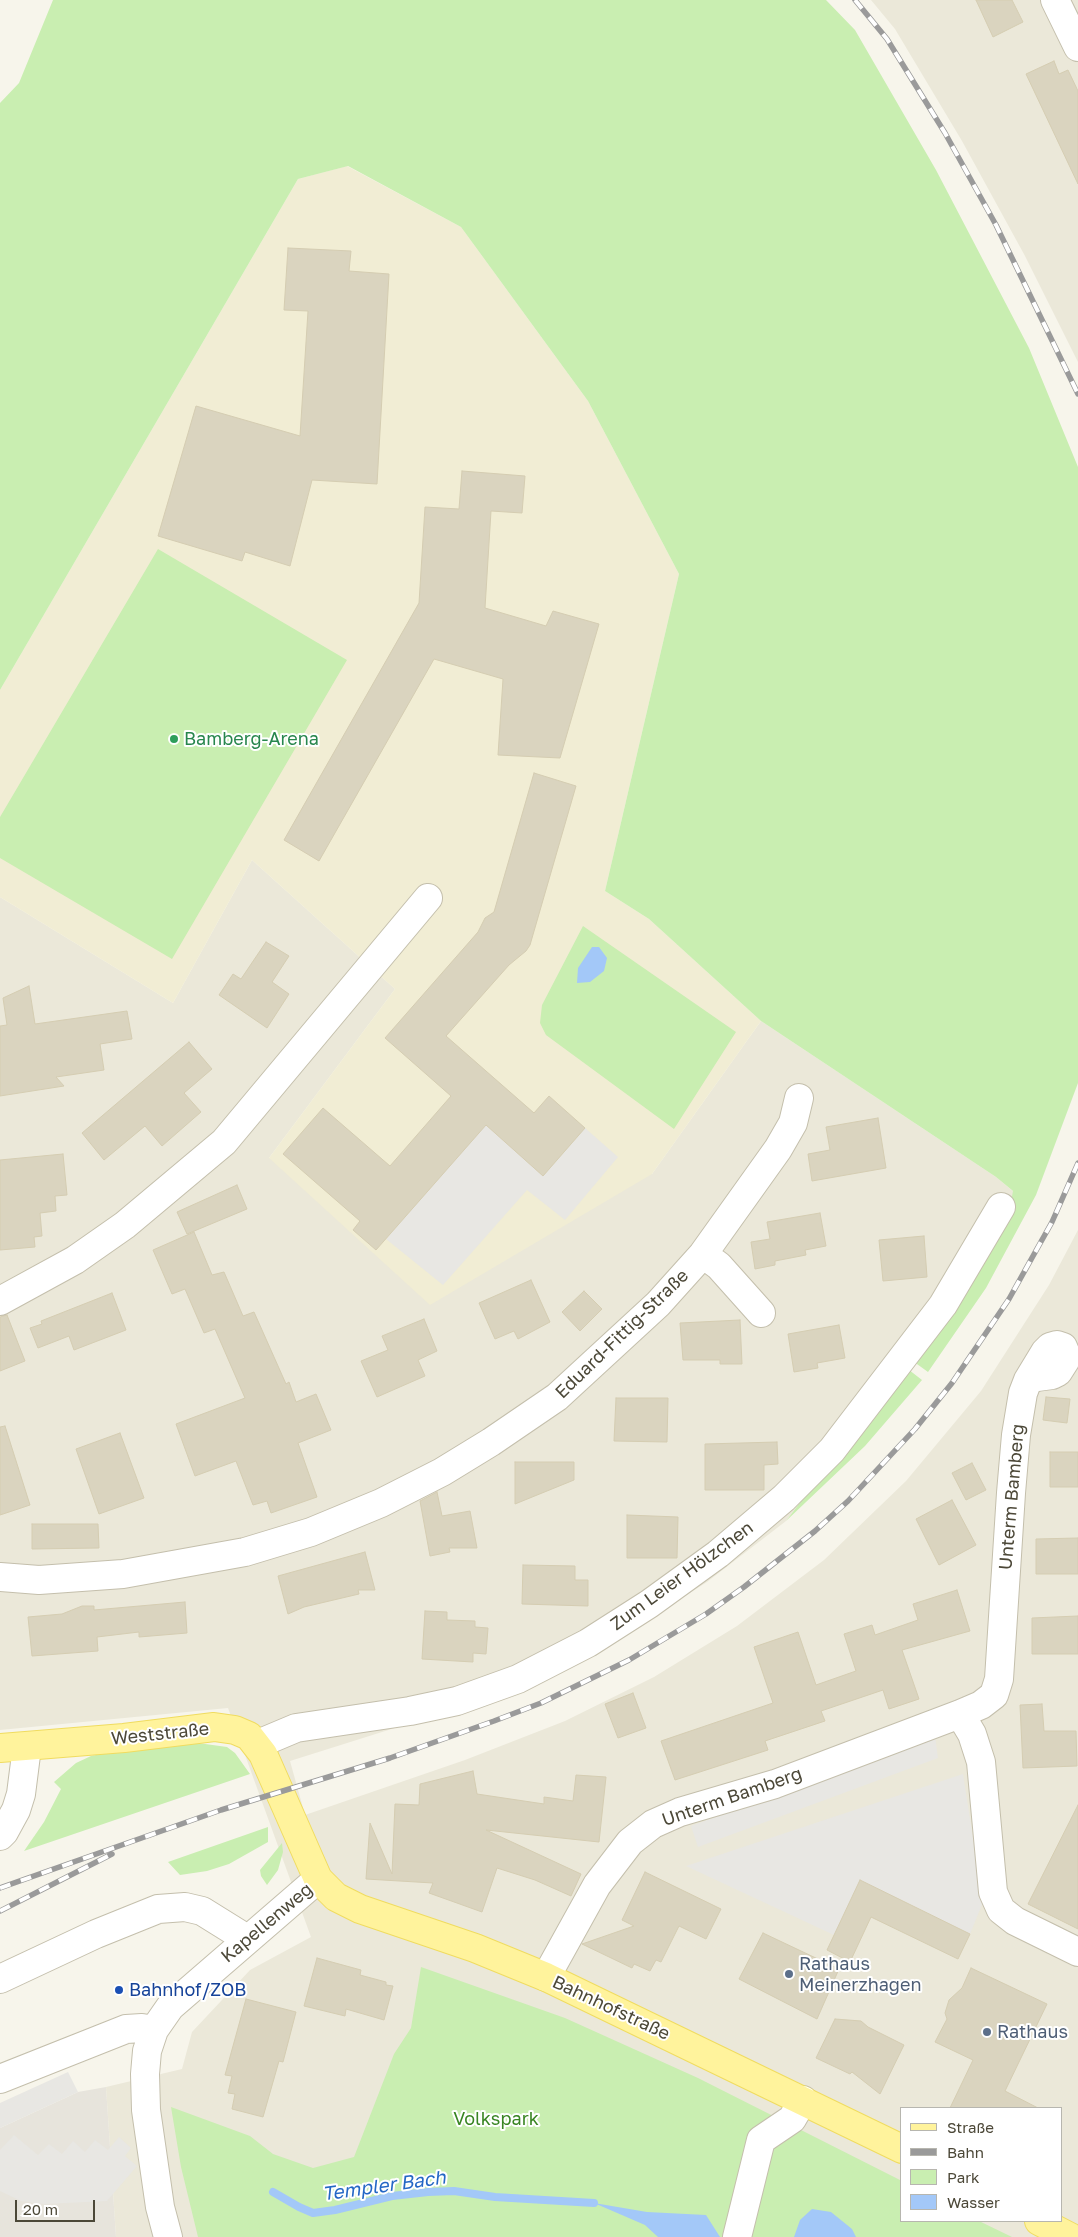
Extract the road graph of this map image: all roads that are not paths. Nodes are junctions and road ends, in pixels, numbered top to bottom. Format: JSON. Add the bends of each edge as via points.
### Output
{"nodes":[{"id":1,"x":1054,"y":0,"type":"edge"},
{"id":2,"x":1078,"y":47,"type":"edge"},
{"id":3,"x":428,"y":898,"type":"dead end"},
{"id":4,"x":799,"y":1098,"type":"dead end"},
{"id":5,"x":1001,"y":1207,"type":"dead end"},
{"id":6,"x":703,"y":1254,"type":"junction"},
{"id":7,"x":0,"y":1301,"type":"edge"},
{"id":8,"x":761,"y":1313,"type":"dead end"},
{"id":9,"x":1028,"y":1380,"type":"dead end"},
{"id":10,"x":0,"y":1577,"type":"edge"},
{"id":11,"x":960,"y":1714,"type":"junction"},
{"id":12,"x":258,"y":1744,"type":"junction"},
{"id":13,"x":27,"y":1747,"type":"junction"},
{"id":14,"x":0,"y":1748,"type":"edge"},
{"id":15,"x":0,"y":1836,"type":"edge"},
{"id":16,"x":318,"y":1879,"type":"junction"},
{"id":17,"x":247,"y":1939,"type":"junction"},
{"id":18,"x":1078,"y":1952,"type":"edge"},
{"id":19,"x":546,"y":1977,"type":"junction"},
{"id":20,"x":0,"y":1979,"type":"edge"},
{"id":21,"x":154,"y":2030,"type":"junction"},
{"id":22,"x":0,"y":2079,"type":"edge"},
{"id":23,"x":803,"y":2100,"type":"junction"},
{"id":24,"x":900,"y":2148,"type":"edge"},
{"id":25,"x":1041,"y":2222,"type":"edge"},
{"id":26,"x":168,"y":2237,"type":"edge"},
{"id":27,"x":737,"y":2237,"type":"edge"},
{"id":28,"x":1070,"y":2237,"type":"edge"}],
"edges":[{"from":1,"to":2,"type":"street"},
{"from":3,"to":7,"type":"street","via":[[224,1142],[125,1225],[75,1260]]},
{"from":4,"to":6,"type":"street","name":"Eduard-Fittig-Straße","via":[[788,1132]]},
{"from":5,"to":12,"type":"street","name":"Zum Leier Hölzchen","via":[[943,1305],[832,1450],[784,1498],[703,1565],[588,1643],[518,1679],[457,1701],[296,1728]]},
{"from":6,"to":8,"type":"street","via":[[719,1266]]},
{"from":6,"to":10,"type":"street","name":"Eduard-Fittig-Straße","via":[[658,1304],[557,1397],[450,1467],[381,1503],[310,1532],[245,1552],[184,1564],[122,1574],[48,1580]]},
{"from":9,"to":11,"type":"street","name":"Unterm Bamberg","via":[[1016,1435],[999,1679],[994,1695]]},
{"from":11,"to":18,"type":"street","via":[[972,1734],[981,1762],[993,1892],[1001,1910],[1015,1921]]},
{"from":11,"to":19,"type":"street","name":"Unterm Bamberg","via":[[775,1784],[680,1812],[653,1824],[630,1842],[597,1885]]},
{"from":12,"to":13,"type":"main road","name":"Weststraße","via":[[235,1730],[214,1727]]},
{"from":12,"to":16,"type":"main road"},
{"from":13,"to":14,"type":"main road","name":"Weststraße"},
{"from":13,"to":15,"type":"street","via":[[21,1794]]},
{"from":16,"to":17,"type":"street","name":"Kapellenweg"},
{"from":16,"to":19,"type":"main road","name":"Bahnhofstraße","via":[[336,1897],[360,1909],[475,1948]]},
{"from":17,"to":20,"type":"street","via":[[202,1911],[185,1907],[158,1909]]},
{"from":17,"to":21,"type":"street","name":"Kapellenweg","via":[[170,2007]]},
{"from":19,"to":23,"type":"main road","name":"Bahnhofstraße"},
{"from":21,"to":22,"type":"street","via":[[126,2029]]},
{"from":21,"to":26,"type":"street","name":"Kapellenweg","via":[[147,2051],[146,2110],[160,2207]]},
{"from":23,"to":24,"type":"main road","name":"Bahnhofstraße"},
{"from":23,"to":27,"type":"street","via":[[792,2119],[761,2140]]},
{"from":25,"to":28,"type":"main road"}]}
